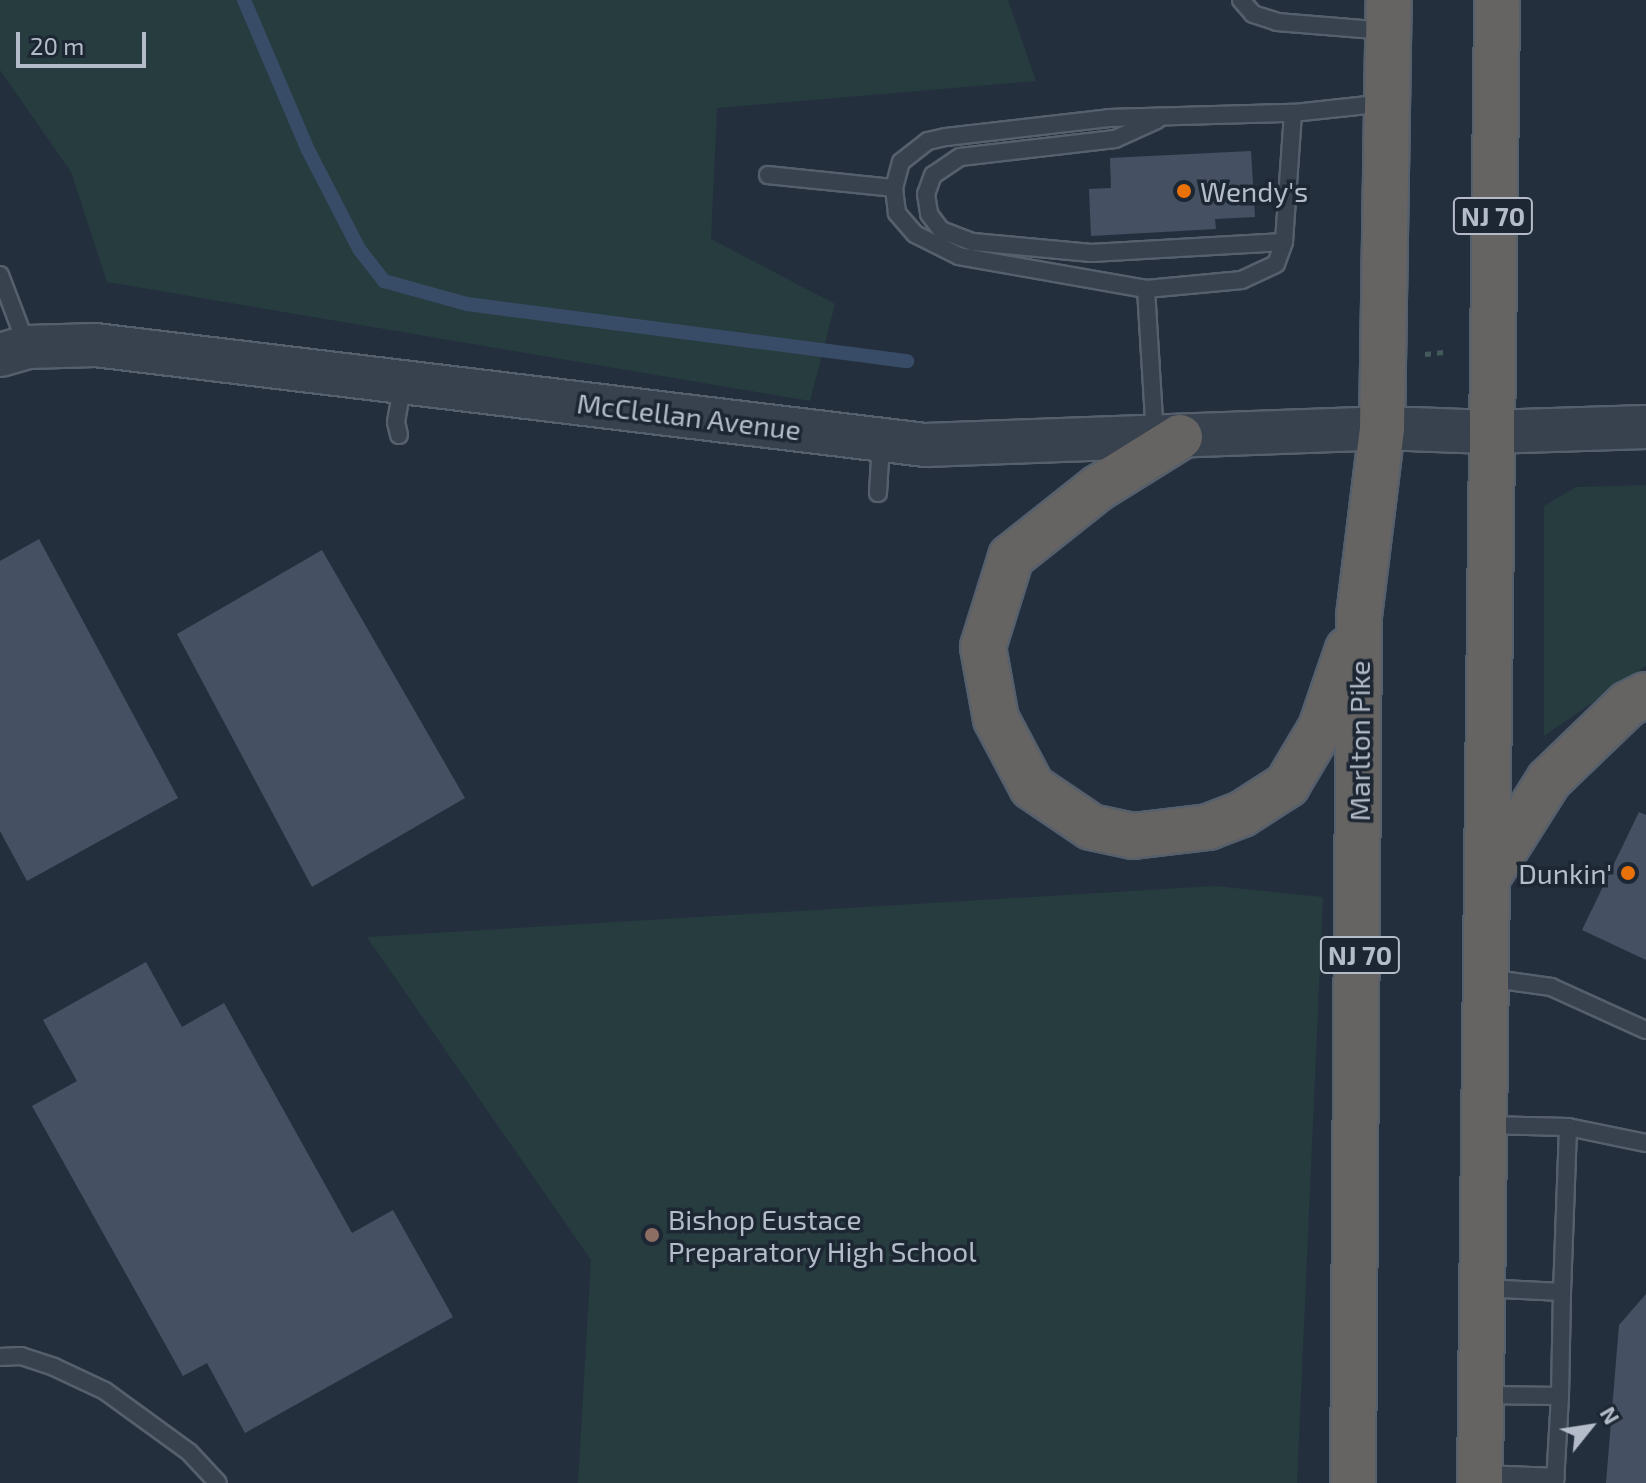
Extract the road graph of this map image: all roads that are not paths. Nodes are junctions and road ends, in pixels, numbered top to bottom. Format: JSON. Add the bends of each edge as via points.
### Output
{"nodes":[{"id":1,"x":1241,"y":0,"type":"edge"},
{"id":2,"x":1497,"y":0,"type":"edge"},
{"id":3,"x":1389,"y":16,"type":"edge"},
{"id":4,"x":1388,"y":103,"type":"junction"},
{"id":5,"x":1293,"y":113,"type":"junction"},
{"id":6,"x":1166,"y":116,"type":"junction"},
{"id":7,"x":768,"y":175,"type":"dead end"},
{"id":8,"x":894,"y":188,"type":"junction"},
{"id":9,"x":1284,"y":242,"type":"junction"},
{"id":10,"x":0,"y":275,"type":"edge"},
{"id":11,"x":1146,"y":289,"type":"junction"},
{"id":12,"x":14,"y":351,"type":"edge"},
{"id":13,"x":403,"y":382,"type":"junction"},
{"id":14,"x":1646,"y":427,"type":"edge"},
{"id":15,"x":1382,"y":428,"type":"junction"},
{"id":16,"x":1489,"y":432,"type":"junction"},
{"id":17,"x":399,"y":435,"type":"dead end"},
{"id":18,"x":1168,"y":437,"type":"junction"},
{"id":19,"x":881,"y":440,"type":"junction"},
{"id":20,"x":878,"y":493,"type":"dead end"},
{"id":21,"x":1359,"y":616,"type":"junction"},
{"id":22,"x":1646,"y":695,"type":"edge"},
{"id":23,"x":1487,"y":878,"type":"junction"},
{"id":24,"x":1485,"y":978,"type":"junction"},
{"id":25,"x":1646,"y":1030,"type":"edge"},
{"id":26,"x":1483,"y":1125,"type":"junction"},
{"id":27,"x":1568,"y":1127,"type":"junction"},
{"id":28,"x":1646,"y":1143,"type":"edge"},
{"id":29,"x":1481,"y":1288,"type":"junction"},
{"id":30,"x":1562,"y":1292,"type":"junction"},
{"id":31,"x":0,"y":1357,"type":"edge"},
{"id":32,"x":1480,"y":1395,"type":"junction"},
{"id":33,"x":1560,"y":1396,"type":"junction"},
{"id":34,"x":1480,"y":1479,"type":"edge"},
{"id":35,"x":1555,"y":1480,"type":"edge"},
{"id":36,"x":218,"y":1483,"type":"edge"},
{"id":37,"x":1353,"y":1483,"type":"edge"}],
"edges":[{"from":1,"to":3,"type":"lane","via":[[1253,14],[1277,22]]},
{"from":2,"to":16,"type":"highway","number":"NJ 70"},
{"from":3,"to":4,"type":"highway","name":"Marlton Pike","number":"NJ 70"},
{"from":4,"to":5,"type":"lane"},
{"from":4,"to":15,"type":"highway","name":"Marlton Pike","number":"NJ 70"},
{"from":5,"to":6,"type":"lane"},
{"from":5,"to":9,"type":"lane"},
{"from":6,"to":8,"type":"lane","via":[[928,141],[901,162]]},
{"from":6,"to":9,"type":"lane","via":[[1115,139],[960,157],[933,175],[926,194],[929,214],[941,230],[973,242],[1091,253]]},
{"from":7,"to":8,"type":"lane"},
{"from":8,"to":11,"type":"lane","via":[[905,226],[959,256]]},
{"from":9,"to":11,"type":"lane","via":[[1276,264],[1260,275]]},
{"from":10,"to":12,"type":"lane"},
{"from":11,"to":18,"type":"lane"},
{"from":12,"to":13,"type":"street","name":"McClellan Avenue","via":[[95,345]]},
{"from":13,"to":17,"type":"lane"},
{"from":13,"to":19,"type":"street","name":"McClellan Avenue"},
{"from":14,"to":16,"type":"street","name":"McClellan Avenue"},
{"from":15,"to":16,"type":"street","name":"McClellan Avenue"},
{"from":15,"to":18,"type":"street","name":"McClellan Avenue"},
{"from":15,"to":21,"type":"highway","name":"Marlton Pike","number":"NJ 70"},
{"from":16,"to":23,"type":"highway","number":"NJ 70"},
{"from":18,"to":19,"type":"street","name":"McClellan Avenue","via":[[925,445]]},
{"from":18,"to":21,"type":"highway","via":[[1011,557],[983,647],[996,719],[1032,787],[1091,827],[1133,836],[1208,827],[1242,814],[1287,785],[1321,728]]},
{"from":19,"to":20,"type":"lane"},
{"from":21,"to":37,"type":"highway","name":"Marlton Pike","number":"NJ 70"},
{"from":22,"to":23,"type":"highway","via":[[1628,704],[1549,780]]},
{"from":23,"to":24,"type":"highway","number":"NJ 70"},
{"from":24,"to":25,"type":"lane","via":[[1551,987]]},
{"from":24,"to":26,"type":"highway","number":"NJ 70"},
{"from":26,"to":27,"type":"lane"},
{"from":26,"to":29,"type":"highway","number":"NJ 70"},
{"from":27,"to":28,"type":"lane"},
{"from":27,"to":30,"type":"lane"},
{"from":29,"to":30,"type":"lane"},
{"from":29,"to":32,"type":"highway","number":"NJ 70"},
{"from":30,"to":33,"type":"lane"},
{"from":31,"to":36,"type":"lane","via":[[21,1356],[105,1391],[189,1452]]},
{"from":32,"to":33,"type":"lane"},
{"from":32,"to":34,"type":"highway","number":"NJ 70"},
{"from":33,"to":35,"type":"lane"},
{"from":34,"to":35,"type":"lane"}]}
